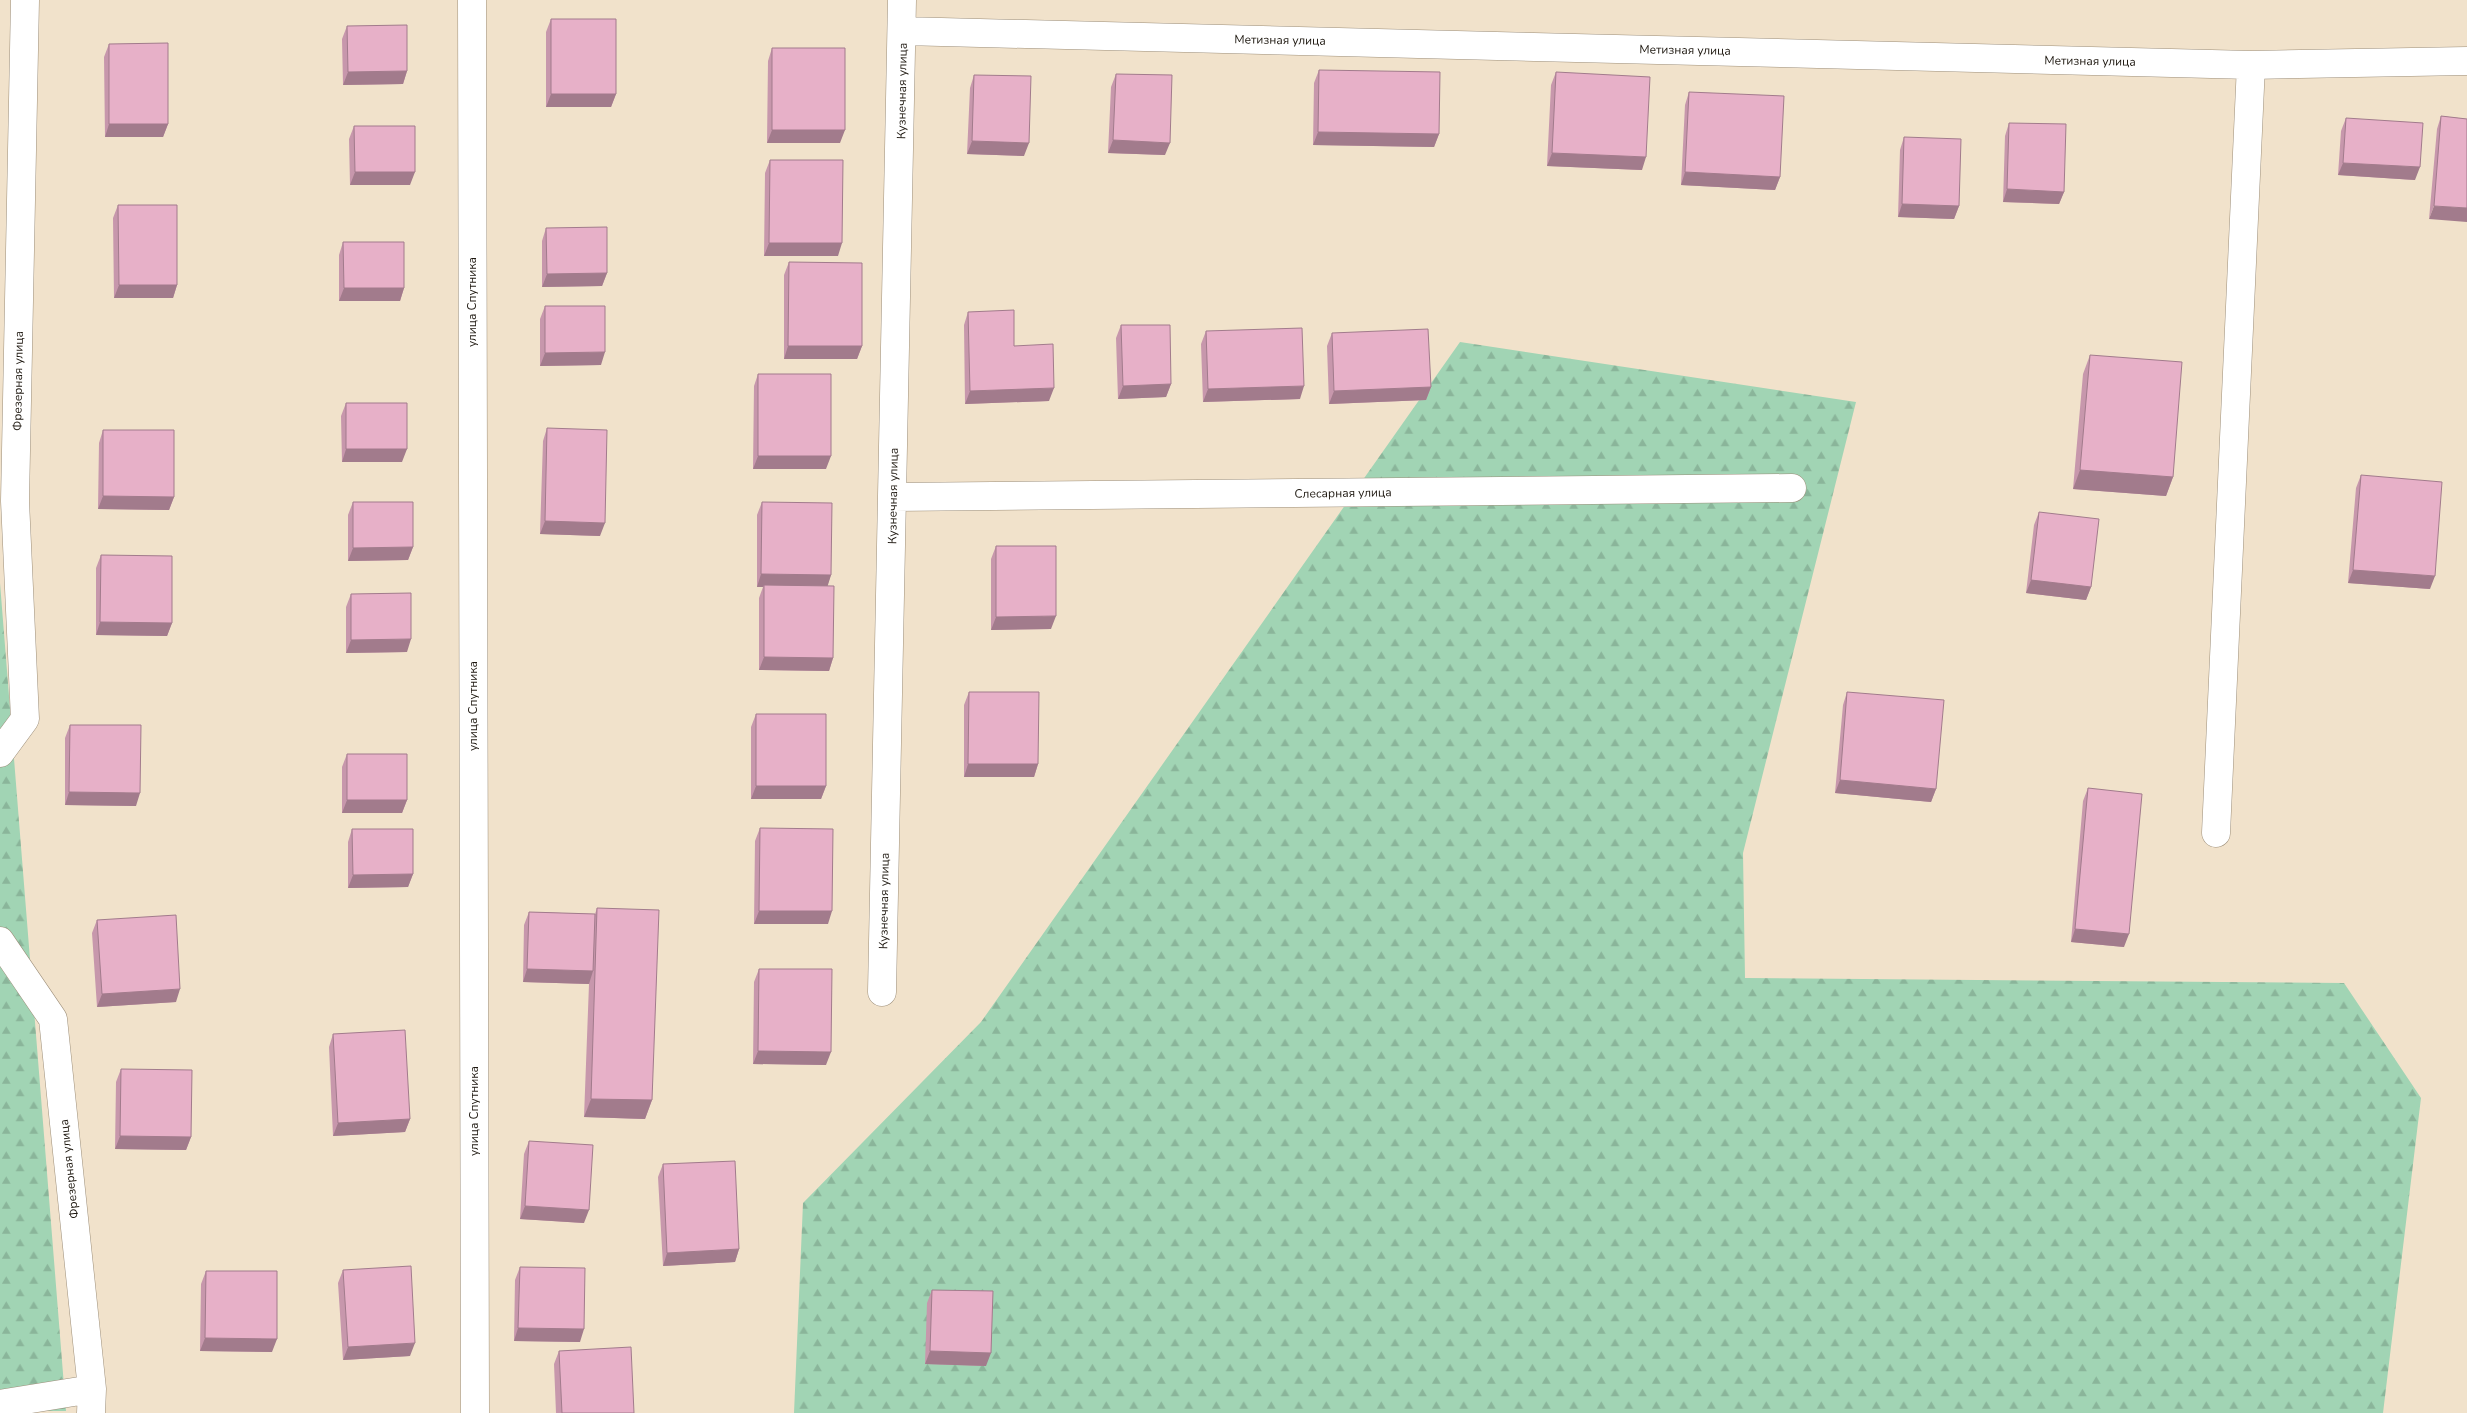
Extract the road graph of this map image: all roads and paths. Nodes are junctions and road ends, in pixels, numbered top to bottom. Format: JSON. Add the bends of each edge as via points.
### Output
{"nodes":[{"id":1,"x":25,"y":0,"type":"edge"},
{"id":2,"x":472,"y":0,"type":"edge"},
{"id":3,"x":902,"y":0,"type":"edge"},
{"id":4,"x":903,"y":31,"type":"junction"},
{"id":5,"x":2467,"y":61,"type":"edge"},
{"id":6,"x":2250,"y":65,"type":"junction"},
{"id":7,"x":1792,"y":488,"type":"dead end"},
{"id":8,"x":893,"y":497,"type":"junction"},
{"id":9,"x":0,"y":753,"type":"edge"},
{"id":10,"x":2216,"y":833,"type":"dead end"},
{"id":11,"x":0,"y":941,"type":"edge"},
{"id":12,"x":882,"y":992,"type":"dead end"},
{"id":13,"x":91,"y":1401,"type":"edge"},
{"id":14,"x":0,"y":1404,"type":"edge"},
{"id":15,"x":475,"y":1413,"type":"edge"}],
"edges":[{"from":1,"to":9,"type":"street","name":"Фрезерная улица","via":[[15,501],[25,719]]},
{"from":2,"to":15,"type":"street","name":"улица Спутника"},
{"from":3,"to":4,"type":"street","name":"Кузнечная улица"},
{"from":4,"to":6,"type":"street","name":"Метизная улица"},
{"from":4,"to":8,"type":"street","name":"Кузнечная улица"},
{"from":5,"to":6,"type":"street","name":"Метизная улица"},
{"from":6,"to":10,"type":"street"},
{"from":7,"to":8,"type":"street","name":"Слесарная улица"},
{"from":8,"to":12,"type":"street","name":"Кузнечная улица"},
{"from":11,"to":13,"type":"street","name":"Фрезерная улица","via":[[53,1019]]},
{"from":13,"to":14,"type":"street"}]}
